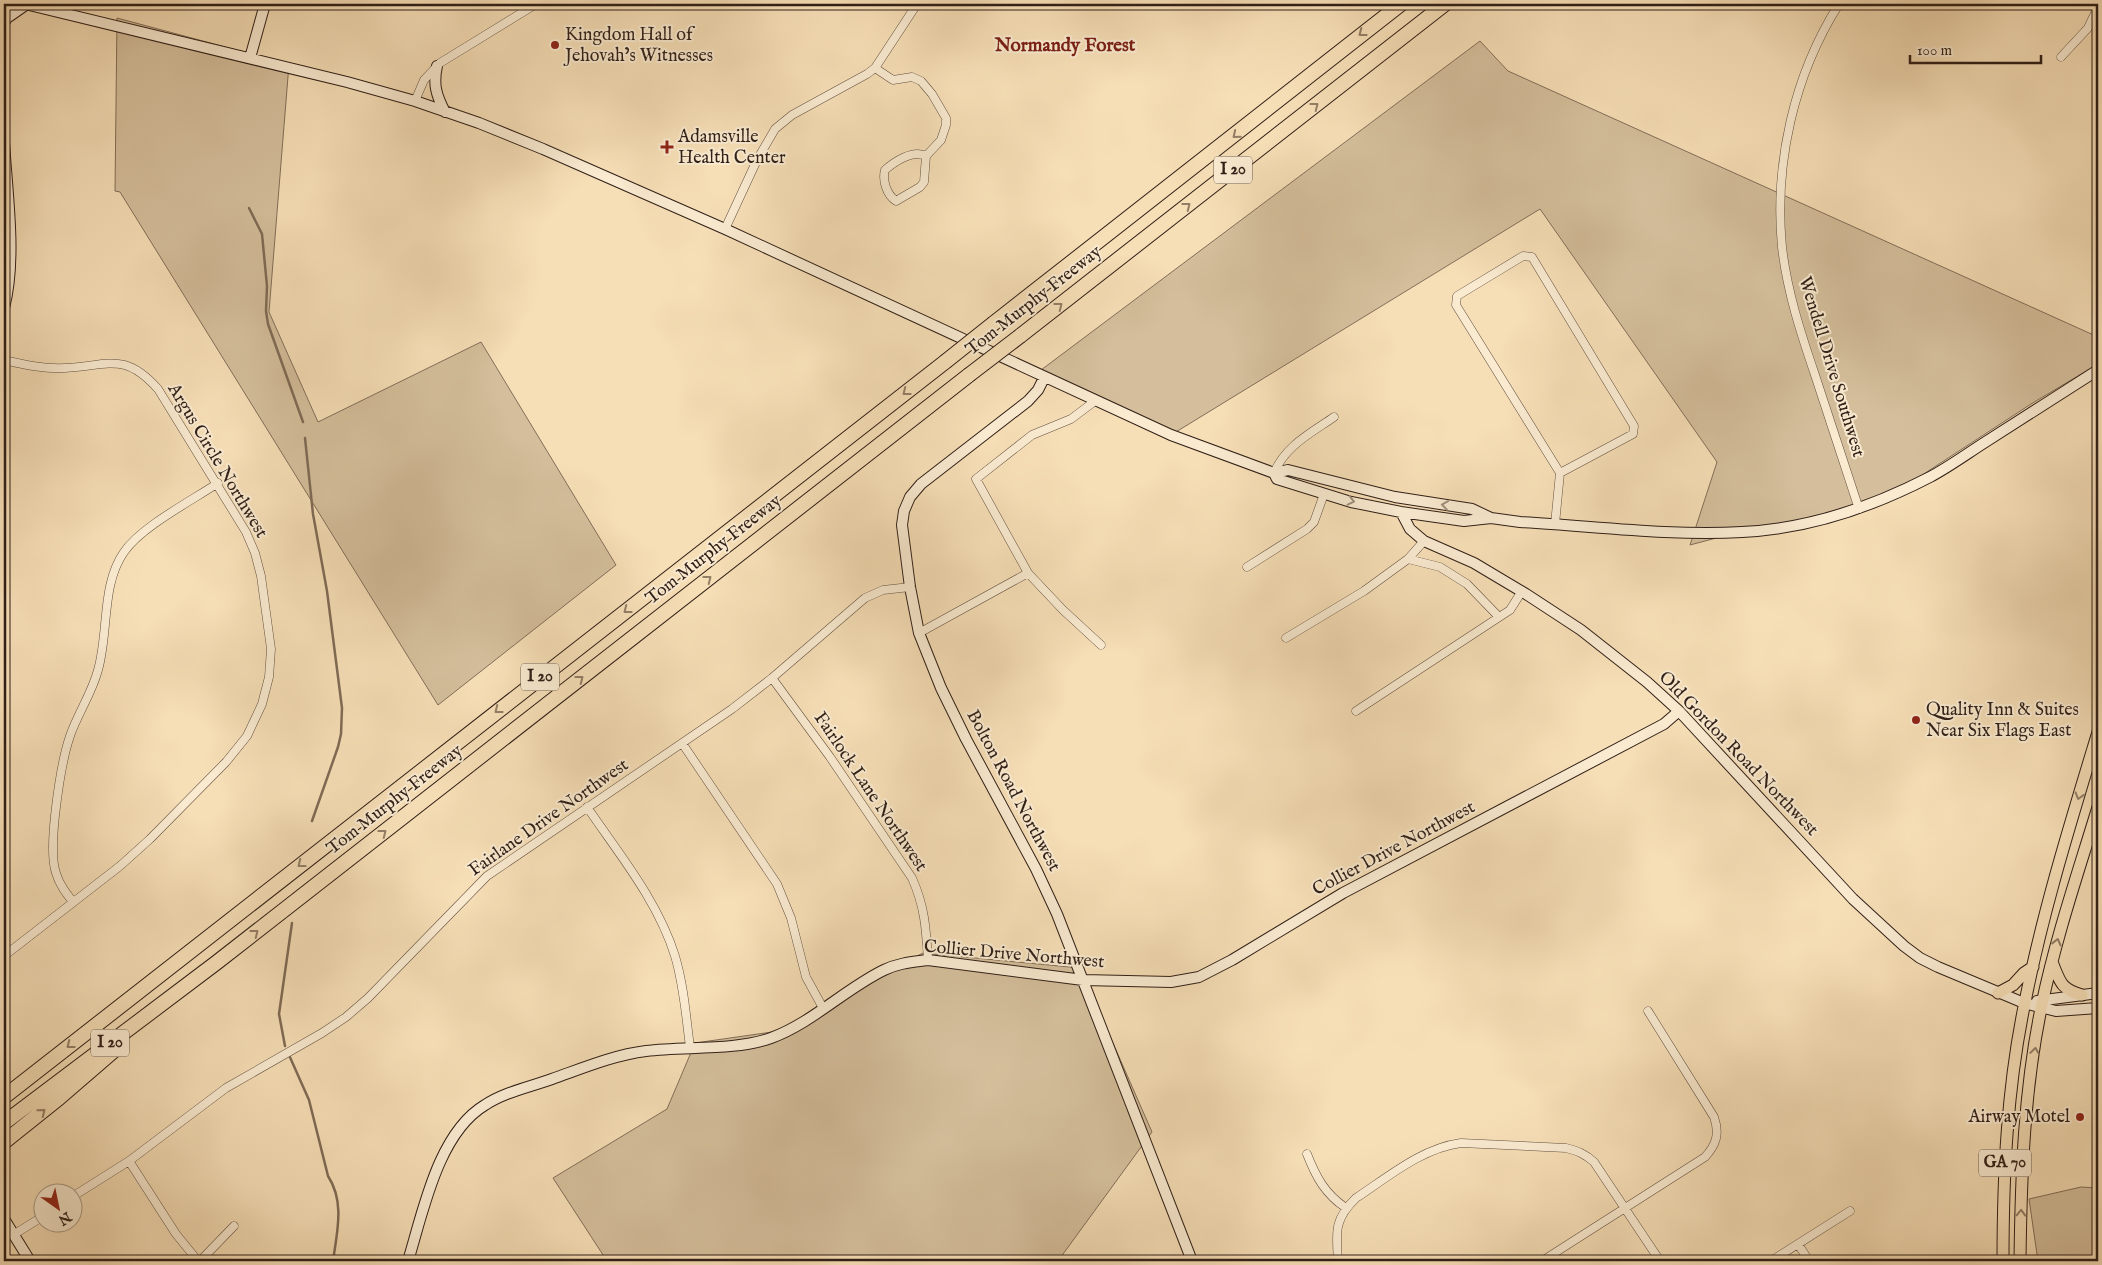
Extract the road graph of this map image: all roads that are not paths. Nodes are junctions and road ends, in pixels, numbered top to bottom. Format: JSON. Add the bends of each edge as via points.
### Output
{"nodes":[{"id":1,"x":26,"y":4,"type":"edge"},
{"id":2,"x":265,"y":4,"type":"edge"},
{"id":3,"x":536,"y":4,"type":"edge"},
{"id":4,"x":917,"y":4,"type":"edge"},
{"id":5,"x":1401,"y":4,"type":"edge"},
{"id":6,"x":1445,"y":4,"type":"edge"},
{"id":7,"x":1839,"y":4,"type":"edge"},
{"id":8,"x":2098,"y":7,"type":"edge"},
{"id":9,"x":4,"y":23,"type":"edge"},
{"id":10,"x":2061,"y":57,"type":"dead end"},
{"id":11,"x":250,"y":58,"type":"junction"},
{"id":12,"x":437,"y":66,"type":"junction"},
{"id":13,"x":875,"y":68,"type":"junction"},
{"id":14,"x":415,"y":102,"type":"junction"},
{"id":15,"x":444,"y":112,"type":"junction"},
{"id":16,"x":4,"y":142,"type":"edge"},
{"id":17,"x":926,"y":156,"type":"junction"},
{"id":18,"x":4,"y":166,"type":"edge"},
{"id":19,"x":725,"y":229,"type":"junction"},
{"id":20,"x":4,"y":308,"type":"edge"},
{"id":21,"x":4,"y":360,"type":"edge"},
{"id":22,"x":2098,"y":370,"type":"edge"},
{"id":23,"x":1044,"y":378,"type":"junction"},
{"id":24,"x":1094,"y":401,"type":"junction"},
{"id":25,"x":1334,"y":418,"type":"dead end"},
{"id":26,"x":1274,"y":473,"type":"junction"},
{"id":27,"x":1560,"y":473,"type":"junction"},
{"id":28,"x":218,"y":483,"type":"junction"},
{"id":29,"x":1324,"y":494,"type":"junction"},
{"id":30,"x":1859,"y":509,"type":"junction"},
{"id":31,"x":1401,"y":512,"type":"junction"},
{"id":32,"x":1491,"y":518,"type":"junction"},
{"id":33,"x":1555,"y":524,"type":"junction"},
{"id":34,"x":1424,"y":540,"type":"junction"},
{"id":35,"x":1408,"y":559,"type":"junction"},
{"id":36,"x":1247,"y":568,"type":"dead end"},
{"id":37,"x":1028,"y":573,"type":"junction"},
{"id":38,"x":910,"y":587,"type":"junction"},
{"id":39,"x":1522,"y":591,"type":"junction"},
{"id":40,"x":1499,"y":617,"type":"junction"},
{"id":41,"x":920,"y":633,"type":"junction"},
{"id":42,"x":1286,"y":638,"type":"dead end"},
{"id":43,"x":1101,"y":645,"type":"dead end"},
{"id":44,"x":772,"y":678,"type":"junction"},
{"id":45,"x":1356,"y":711,"type":"dead end"},
{"id":46,"x":1679,"y":711,"type":"junction"},
{"id":47,"x":2098,"y":732,"type":"edge"},
{"id":48,"x":682,"y":743,"type":"junction"},
{"id":49,"x":587,"y":807,"type":"junction"},
{"id":50,"x":2098,"y":807,"type":"edge"},
{"id":51,"x":73,"y":902,"type":"junction"},
{"id":52,"x":4,"y":956,"type":"edge"},
{"id":53,"x":928,"y":960,"type":"junction"},
{"id":54,"x":2052,"y":962,"type":"junction"},
{"id":55,"x":216,"y":963,"type":"junction"},
{"id":56,"x":2033,"y":967,"type":"junction"},
{"id":57,"x":1083,"y":980,"type":"junction"},
{"id":58,"x":1998,"y":993,"type":"junction"},
{"id":59,"x":2098,"y":993,"type":"edge"},
{"id":60,"x":2082,"y":995,"type":"junction"},
{"id":61,"x":2024,"y":1003,"type":"junction"},
{"id":62,"x":2042,"y":1003,"type":"junction"},
{"id":63,"x":823,"y":1008,"type":"junction"},
{"id":64,"x":2098,"y":1008,"type":"edge"},
{"id":65,"x":1648,"y":1011,"type":"dead end"},
{"id":66,"x":690,"y":1047,"type":"junction"},
{"id":67,"x":4,"y":1097,"type":"edge"},
{"id":68,"x":4,"y":1123,"type":"edge"},
{"id":69,"x":4,"y":1142,"type":"edge"},
{"id":70,"x":1307,"y":1154,"type":"dead end"},
{"id":71,"x":129,"y":1161,"type":"junction"},
{"id":72,"x":82,"y":1191,"type":"edge"},
{"id":73,"x":1346,"y":1208,"type":"junction"},
{"id":74,"x":1625,"y":1208,"type":"junction"},
{"id":75,"x":1850,"y":1211,"type":"dead end"},
{"id":76,"x":4,"y":1219,"type":"edge"},
{"id":77,"x":32,"y":1223,"type":"edge"},
{"id":78,"x":234,"y":1226,"type":"dead end"},
{"id":79,"x":14,"y":1235,"type":"junction"},
{"id":80,"x":1798,"y":1244,"type":"junction"},
{"id":81,"x":30,"y":1261,"type":"edge"},
{"id":82,"x":199,"y":1261,"type":"edge"},
{"id":83,"x":408,"y":1261,"type":"edge"},
{"id":84,"x":1192,"y":1261,"type":"edge"},
{"id":85,"x":1338,"y":1261,"type":"edge"},
{"id":86,"x":1542,"y":1261,"type":"edge"},
{"id":87,"x":1660,"y":1261,"type":"edge"},
{"id":88,"x":1771,"y":1261,"type":"edge"},
{"id":89,"x":1809,"y":1261,"type":"edge"},
{"id":90,"x":2003,"y":1261,"type":"edge"},
{"id":91,"x":2020,"y":1261,"type":"edge"}],
"edges":[{"from":1,"to":9,"type":"main road"},
{"from":1,"to":11,"type":"main road"},
{"from":2,"to":11,"type":"main road"},
{"from":3,"to":12,"type":"street"},
{"from":4,"to":13,"type":"street"},
{"from":5,"to":67,"type":"highway","name":"Tom Murphy Freeway","number":"I 20","one_way":true,"bridge":true},
{"from":55,"to":6,"type":"highway","name":"Tom Murphy Freeway","number":"I 20","one_way":true,"bridge":true},
{"from":7,"to":30,"type":"street","name":"Wendell Drive Southwest","via":[[1810,62],[1793,113],[1784,153],[1780,200],[1782,248],[1789,286]]},
{"from":8,"to":10,"type":"street","via":[[2088,28]]},
{"from":11,"to":14,"type":"main road"},
{"from":12,"to":14,"type":"street","via":[[424,80]]},
{"from":12,"to":15,"type":"main road","via":[[435,88]]},
{"from":13,"to":17,"type":"street","via":[[893,80],[912,76],[921,81],[946,118],[941,140]]},
{"from":13,"to":19,"type":"street","via":[[792,115],[775,129]]},
{"from":14,"to":15,"type":"main road"},
{"from":15,"to":19,"type":"main road","via":[[543,149]]},
{"from":16,"to":18,"type":"main road"},
{"from":17,"to":17,"type":"street","via":[[924,182],[920,187],[896,201],[891,198],[885,170],[913,155]]},
{"from":18,"to":20,"type":"main road","via":[[10,253]]},
{"from":19,"to":23,"type":"main road"},
{"from":21,"to":28,"type":"street","name":"Argus Circle Northwest","via":[[42,368],[108,362],[138,370],[158,389]]},
{"from":22,"to":30,"type":"main road","via":[[1932,476]]},
{"from":23,"to":24,"type":"main road"},
{"from":23,"to":38,"type":"main road","name":"Bolton Road Northwest","via":[[1028,401],[921,484],[910,497],[902,525]]},
{"from":24,"to":26,"type":"main road","via":[[1171,435]]},
{"from":24,"to":37,"type":"street","via":[[1071,419],[1032,436],[976,479]]},
{"from":25,"to":26,"type":"street","via":[[1286,452]]},
{"from":26,"to":29,"type":"main road","via":[[1277,479]]},
{"from":32,"to":26,"type":"main road","one_way":true,"via":[[1472,508],[1395,498],[1288,470]]},
{"from":27,"to":27,"type":"street","via":[[1456,305],[1457,296],[1523,256],[1532,257],[1634,426],[1633,434]]},
{"from":27,"to":33,"type":"street"},
{"from":28,"to":51,"type":"street","via":[[139,535],[114,572],[98,669],[64,757],[52,842],[55,873]]},
{"from":28,"to":51,"type":"street","name":"Argus Circle Northwest","via":[[246,532],[261,576],[271,649],[269,677],[262,704],[247,736],[226,762],[150,839]]},
{"from":29,"to":31,"type":"main road","one_way":true},
{"from":29,"to":36,"type":"street","via":[[1314,522],[1307,529]]},
{"from":30,"to":33,"type":"main road","via":[[1784,528],[1744,532],[1705,533]]},
{"from":31,"to":32,"type":"main road","via":[[1464,521]]},
{"from":31,"to":34,"type":"main road","name":"Old Gordon Road Northwest","via":[[1410,529]]},
{"from":32,"to":33,"type":"main road"},
{"from":34,"to":35,"type":"street"},
{"from":34,"to":39,"type":"main road","name":"Old Gordon Road Northwest","via":[[1474,563]]},
{"from":35,"to":40,"type":"street","via":[[1440,567],[1467,584]]},
{"from":35,"to":42,"type":"street","via":[[1364,591]]},
{"from":37,"to":41,"type":"street"},
{"from":37,"to":43,"type":"street"},
{"from":38,"to":41,"type":"main road","name":"Bolton Road Northwest"},
{"from":38,"to":44,"type":"street","name":"Fairlane Drive Northwest","via":[[883,590],[865,598]]},
{"from":39,"to":40,"type":"street","via":[[1510,610]]},
{"from":39,"to":46,"type":"main road","name":"Old Gordon Road Northwest","via":[[1615,656]]},
{"from":40,"to":45,"type":"street"},
{"from":41,"to":57,"type":"main road","name":"Bolton Road Northwest","via":[[941,688],[966,739],[1036,869]]},
{"from":44,"to":48,"type":"street","name":"Fairlane Drive Northwest"},
{"from":44,"to":53,"type":"street","name":"Fairlock Lane Northwest","via":[[912,878],[925,914]]},
{"from":46,"to":57,"type":"main road","name":"Collier Drive Northwest","via":[[1664,724],[1343,893],[1199,977],[1171,982]]},
{"from":46,"to":58,"type":"main road","name":"Old Gordon Road Northwest","via":[[1853,899],[1904,946],[1938,968]]},
{"from":47,"to":56,"type":"main road","number":"GA 70","one_way":true,"via":[[2060,860]]},
{"from":48,"to":49,"type":"street","name":"Fairlane Drive Northwest"},
{"from":48,"to":63,"type":"street","via":[[776,884],[791,918],[806,977]]},
{"from":49,"to":66,"type":"street","via":[[646,893],[666,931],[681,981]]},
{"from":49,"to":71,"type":"street","name":"Fairlane Drive Northwest","via":[[486,876],[346,1017],[226,1088]]},
{"from":54,"to":50,"type":"main road","number":"GA 70","one_way":true},
{"from":51,"to":52,"type":"street","name":"Argus Circle Northwest"},
{"from":53,"to":57,"type":"main road","name":"Collier Drive Northwest"},
{"from":53,"to":63,"type":"main road","name":"Collier Drive Northwest","via":[[906,962],[885,969]]},
{"from":54,"to":60,"type":"main road","via":[[2068,991]]},
{"from":54,"to":62,"type":"main road","number":"GA 70"},
{"from":55,"to":68,"type":"highway","name":"Tom Murphy Freeway","number":"I 20"},
{"from":69,"to":55,"type":"highway","one_way":true},
{"from":56,"to":58,"type":"main road","via":[[2013,985]]},
{"from":56,"to":61,"type":"main road","number":"GA 70"},
{"from":57,"to":84,"type":"main road","name":"Bolton Road Northwest"},
{"from":58,"to":61,"type":"main road","name":"Old Gordon Road Northwest"},
{"from":59,"to":60,"type":"main road"},
{"from":60,"to":62,"type":"main road"},
{"from":61,"to":62,"type":"main road","name":"Old Gordon Road Northwest"},
{"from":61,"to":90,"type":"main road","number":"GA 70","via":[[2006,1154]]},
{"from":62,"to":64,"type":"main road","name":"Old Gordon Road Northwest","via":[[2056,1011]]},
{"from":91,"to":62,"type":"main road","number":"GA 70","one_way":true,"via":[[2029,1092]]},
{"from":63,"to":66,"type":"main road","name":"Collier Drive Northwest","via":[[791,1029],[769,1038]]},
{"from":65,"to":74,"type":"street","via":[[1714,1117],[1717,1138],[1705,1157]]},
{"from":66,"to":83,"type":"main road","name":"Collier Drive Northwest","via":[[645,1051],[609,1059],[499,1097],[474,1112],[458,1131],[437,1171]]},
{"from":70,"to":73,"type":"street","via":[[1324,1189]]},
{"from":71,"to":72,"type":"street","name":"Fairlane Drive Northwest"},
{"from":71,"to":82,"type":"street","via":[[176,1234]]},
{"from":73,"to":74,"type":"street","via":[[1356,1198],[1429,1151],[1461,1143],[1578,1151],[1594,1162]]},
{"from":73,"to":85,"type":"street","via":[[1336,1234]]},
{"from":74,"to":86,"type":"street"},
{"from":74,"to":87,"type":"street"},
{"from":75,"to":80,"type":"street"},
{"from":76,"to":79,"type":"main road"},
{"from":77,"to":79,"type":"street"},
{"from":78,"to":82,"type":"street"},
{"from":79,"to":81,"type":"main road"},
{"from":80,"to":88,"type":"street"},
{"from":80,"to":89,"type":"street"}]}
